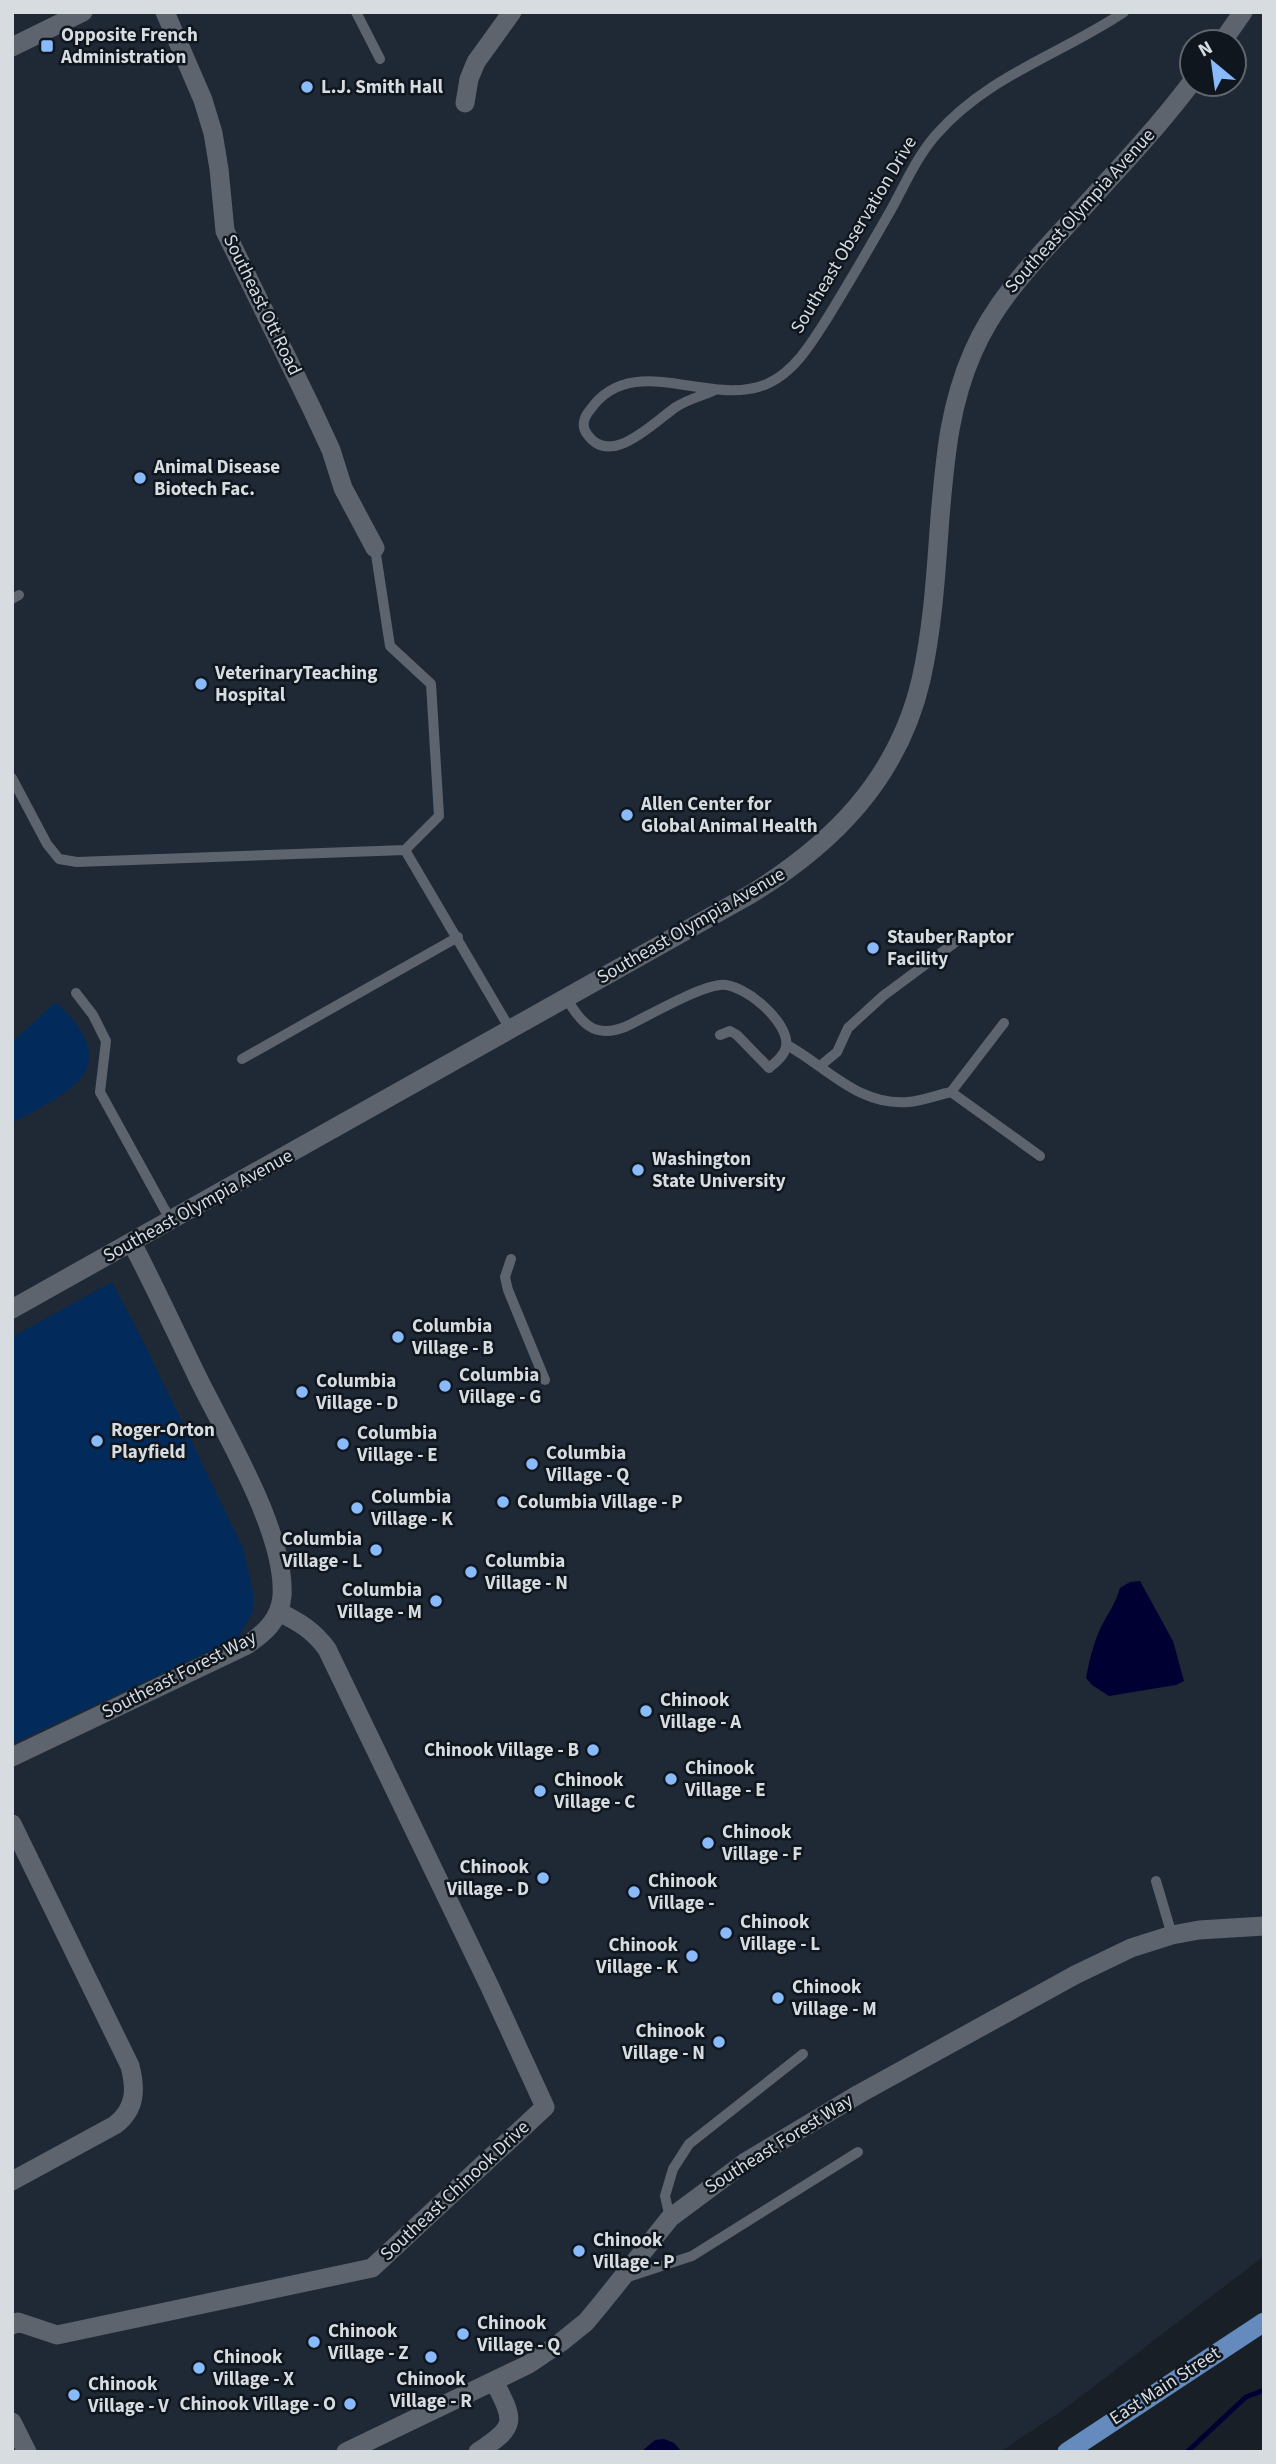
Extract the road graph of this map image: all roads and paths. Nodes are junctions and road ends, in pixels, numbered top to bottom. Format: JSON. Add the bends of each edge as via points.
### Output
{"nodes":[{"id":1,"x":83,"y":12,"type":"edge"},
{"id":2,"x":165,"y":12,"type":"edge"},
{"id":3,"x":356,"y":12,"type":"edge"},
{"id":4,"x":512,"y":12,"type":"edge"},
{"id":5,"x":1124,"y":12,"type":"edge"},
{"id":6,"x":1243,"y":12,"type":"edge"},
{"id":7,"x":1232,"y":28,"type":"edge"},
{"id":8,"x":12,"y":47,"type":"edge"},
{"id":9,"x":380,"y":60,"type":"dead end"},
{"id":10,"x":1179,"y":98,"type":"edge"},
{"id":11,"x":465,"y":103,"type":"dead end"},
{"id":12,"x":715,"y":390,"type":"junction"},
{"id":13,"x":375,"y":548,"type":"joint"},
{"id":14,"x":12,"y":778,"type":"edge"},
{"id":15,"x":405,"y":850,"type":"junction"},
{"id":16,"x":458,"y":937,"type":"junction"},
{"id":17,"x":957,"y":942,"type":"dead end"},
{"id":18,"x":76,"y":993,"type":"dead end"},
{"id":19,"x":566,"y":998,"type":"junction"},
{"id":20,"x":1004,"y":1023,"type":"dead end"},
{"id":21,"x":510,"y":1029,"type":"junction"},
{"id":22,"x":720,"y":1035,"type":"dead end"},
{"id":23,"x":787,"y":1045,"type":"junction"},
{"id":24,"x":242,"y":1059,"type":"dead end"},
{"id":25,"x":820,"y":1066,"type":"junction"},
{"id":26,"x":951,"y":1092,"type":"junction"},
{"id":27,"x":1040,"y":1156,"type":"dead end"},
{"id":28,"x":172,"y":1221,"type":"junction"},
{"id":29,"x":132,"y":1243,"type":"junction"},
{"id":30,"x":511,"y":1259,"type":"dead end"},
{"id":31,"x":12,"y":1309,"type":"edge"},
{"id":32,"x":545,"y":1380,"type":"dead end"},
{"id":33,"x":279,"y":1612,"type":"junction"},
{"id":34,"x":12,"y":1757,"type":"edge"},
{"id":35,"x":12,"y":1824,"type":"edge"},
{"id":36,"x":1156,"y":1881,"type":"dead end"},
{"id":37,"x":1264,"y":1926,"type":"edge"},
{"id":38,"x":1172,"y":1935,"type":"junction"},
{"id":39,"x":803,"y":2054,"type":"dead end"},
{"id":40,"x":858,"y":2152,"type":"dead end"},
{"id":41,"x":12,"y":2181,"type":"edge"},
{"id":42,"x":670,"y":2218,"type":"junction"},
{"id":43,"x":621,"y":2279,"type":"junction"},
{"id":44,"x":1264,"y":2322,"type":"edge"},
{"id":45,"x":12,"y":2325,"type":"edge"},
{"id":46,"x":494,"y":2381,"type":"junction"},
{"id":47,"x":12,"y":2422,"type":"edge"},
{"id":48,"x":27,"y":2452,"type":"edge"},
{"id":49,"x":346,"y":2452,"type":"edge"},
{"id":50,"x":478,"y":2452,"type":"edge"},
{"id":51,"x":1067,"y":2452,"type":"edge"}],
"edges":[{"from":1,"to":8,"type":"street"},
{"from":2,"to":13,"type":"street","name":"Southeast Ott Road","via":[[213,133],[225,231]]},
{"from":3,"to":9,"type":"lane"},
{"from":4,"to":11,"type":"street","via":[[476,62]]},
{"from":5,"to":12,"type":"lane","name":"Southeast Observation Drive","via":[[1006,76],[954,115],[918,161],[860,265],[794,366],[767,384]]},
{"from":6,"to":7,"type":"street"},
{"from":10,"to":19,"type":"street","name":"Southeast Olympia Avenue","via":[[1023,273],[983,329],[961,381],[946,446],[929,640],[920,682],[896,746],[877,780],[844,822],[797,864]]},
{"from":12,"to":12,"type":"lane","name":"Southeast Observation Drive","via":[[668,382],[619,386],[592,407],[584,426],[598,444],[617,446],[687,400]]},
{"from":13,"to":15,"type":"lane","via":[[390,646],[431,684],[439,816]]},
{"from":14,"to":15,"type":"lane","via":[[59,859]]},
{"from":15,"to":16,"type":"lane"},
{"from":16,"to":21,"type":"lane"},
{"from":16,"to":24,"type":"lane"},
{"from":17,"to":25,"type":"lane","via":[[883,996],[848,1028],[837,1052]]},
{"from":18,"to":28,"type":"lane","via":[[106,1041],[100,1092]]},
{"from":19,"to":21,"type":"street","name":"Southeast Olympia Avenue"},
{"from":19,"to":23,"type":"lane","via":[[592,1029],[608,1031],[704,989],[734,986],[782,1025]]},
{"from":20,"to":26,"type":"lane"},
{"from":21,"to":28,"type":"street","name":"Southeast Olympia Avenue"},
{"from":22,"to":23,"type":"lane","via":[[730,1031],[737,1035],[769,1068]]},
{"from":23,"to":25,"type":"lane"},
{"from":25,"to":26,"type":"lane","via":[[850,1089],[881,1101],[909,1102]]},
{"from":26,"to":27,"type":"lane"},
{"from":28,"to":29,"type":"street","name":"Southeast Olympia Avenue"},
{"from":29,"to":31,"type":"street","name":"Southeast Olympia Avenue"},
{"from":29,"to":33,"type":"street","via":[[271,1533],[280,1570]]},
{"from":30,"to":32,"type":"lane","via":[[505,1277],[508,1290]]},
{"from":33,"to":34,"type":"street","name":"Southeast Forest Way","via":[[264,1632],[245,1646]]},
{"from":33,"to":45,"type":"street","name":"Southeast Chinook Drive","via":[[307,1626],[327,1649],[545,2107],[372,2268],[57,2335],[18,2322]]},
{"from":35,"to":41,"type":"street","via":[[130,2066],[134,2090],[127,2116]]},
{"from":36,"to":38,"type":"lane"},
{"from":37,"to":38,"type":"street","name":"Southeast Forest Way"},
{"from":38,"to":42,"type":"street","name":"Southeast Forest Way","via":[[1104,1960],[859,2094],[744,2163]]},
{"from":39,"to":42,"type":"lane","via":[[688,2144],[673,2169],[665,2196]]},
{"from":40,"to":43,"type":"lane","via":[[692,2256]]},
{"from":42,"to":43,"type":"street","name":"Southeast Forest Way"},
{"from":43,"to":46,"type":"street","name":"Southeast Forest Way","via":[[586,2322],[560,2343]]},
{"from":44,"to":51,"type":"main road","name":"East Main Street"},
{"from":46,"to":49,"type":"street","name":"Southeast Forest Way"},
{"from":46,"to":50,"type":"street","via":[[509,2423],[507,2431]]},
{"from":47,"to":48,"type":"street"}]}
